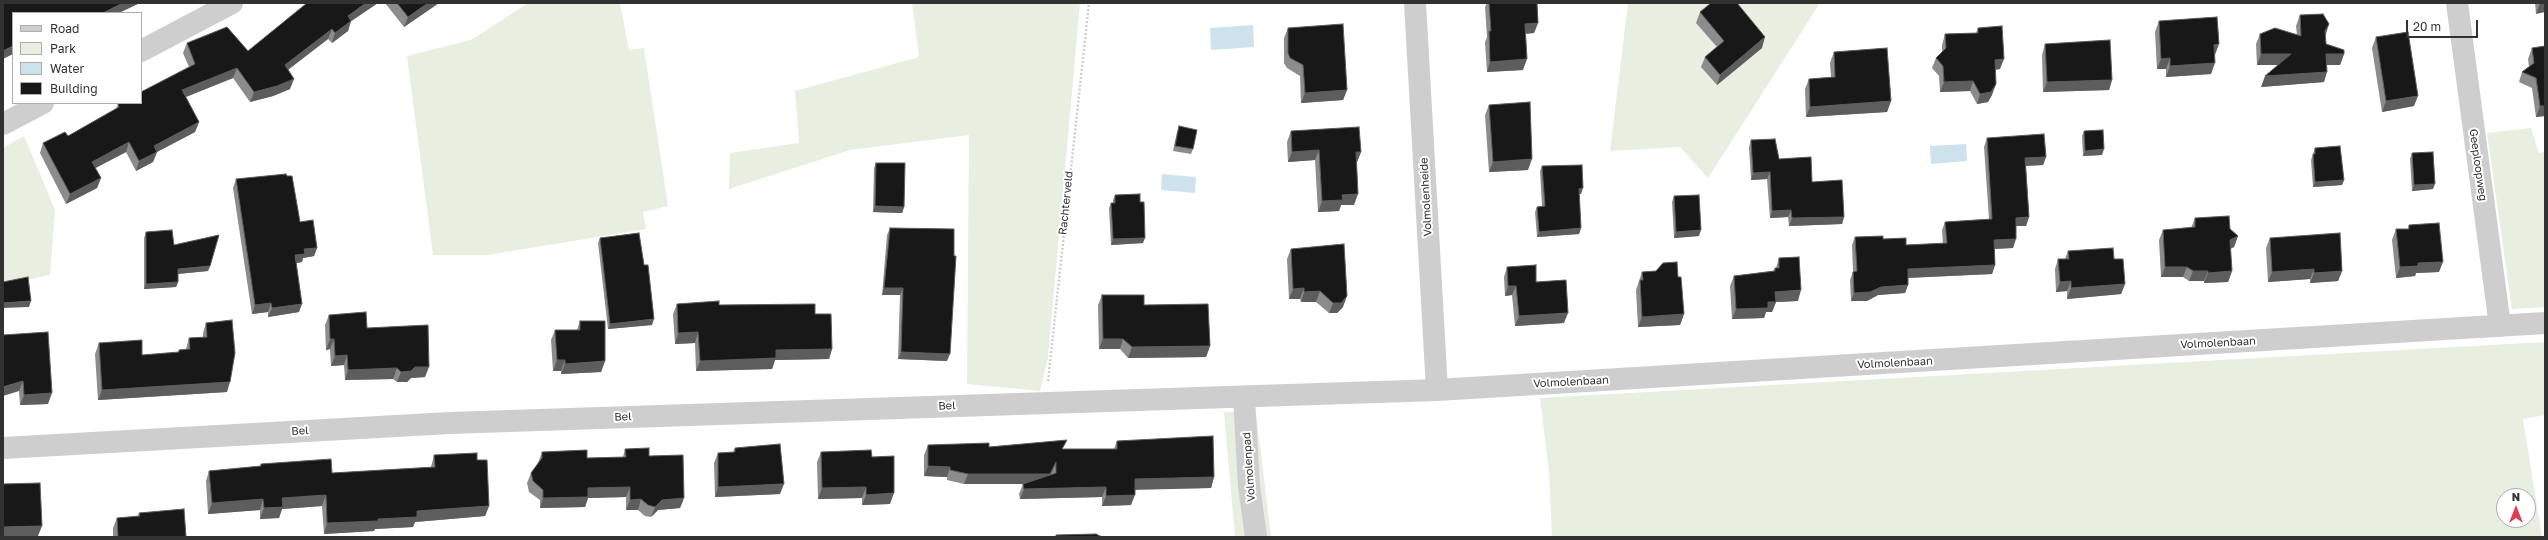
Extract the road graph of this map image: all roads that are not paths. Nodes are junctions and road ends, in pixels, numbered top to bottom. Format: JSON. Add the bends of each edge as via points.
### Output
{"nodes":[{"id":1,"x":232,"y":3,"type":"edge"},
{"id":2,"x":1415,"y":3,"type":"edge"},
{"id":3,"x":2456,"y":3,"type":"edge"},
{"id":4,"x":142,"y":50,"type":"edge"},
{"id":5,"x":41,"y":104,"type":"edge"},
{"id":6,"x":3,"y":124,"type":"edge"},
{"id":7,"x":2545,"y":323,"type":"edge"},
{"id":8,"x":2500,"y":326,"type":"junction"},
{"id":9,"x":1437,"y":390,"type":"junction"},
{"id":10,"x":1244,"y":397,"type":"junction"},
{"id":11,"x":3,"y":448,"type":"edge"},
{"id":12,"x":1256,"y":537,"type":"edge"}],
"edges":[{"from":1,"to":4,"type":"street"},
{"from":2,"to":9,"type":"street","name":"Volmolenheide"},
{"from":3,"to":8,"type":"street","name":"Geeploopweg"},
{"from":5,"to":6,"type":"street"},
{"from":7,"to":8,"type":"street","name":"Volmolenbaan"},
{"from":8,"to":9,"type":"street","name":"Volmolenbaan"},
{"from":9,"to":10,"type":"street","name":"Volmolenbaan"},
{"from":10,"to":11,"type":"street","name":"Bel","via":[[450,423]]},
{"from":10,"to":12,"type":"street","name":"Volmolenpad","via":[[1249,486]]}]}
